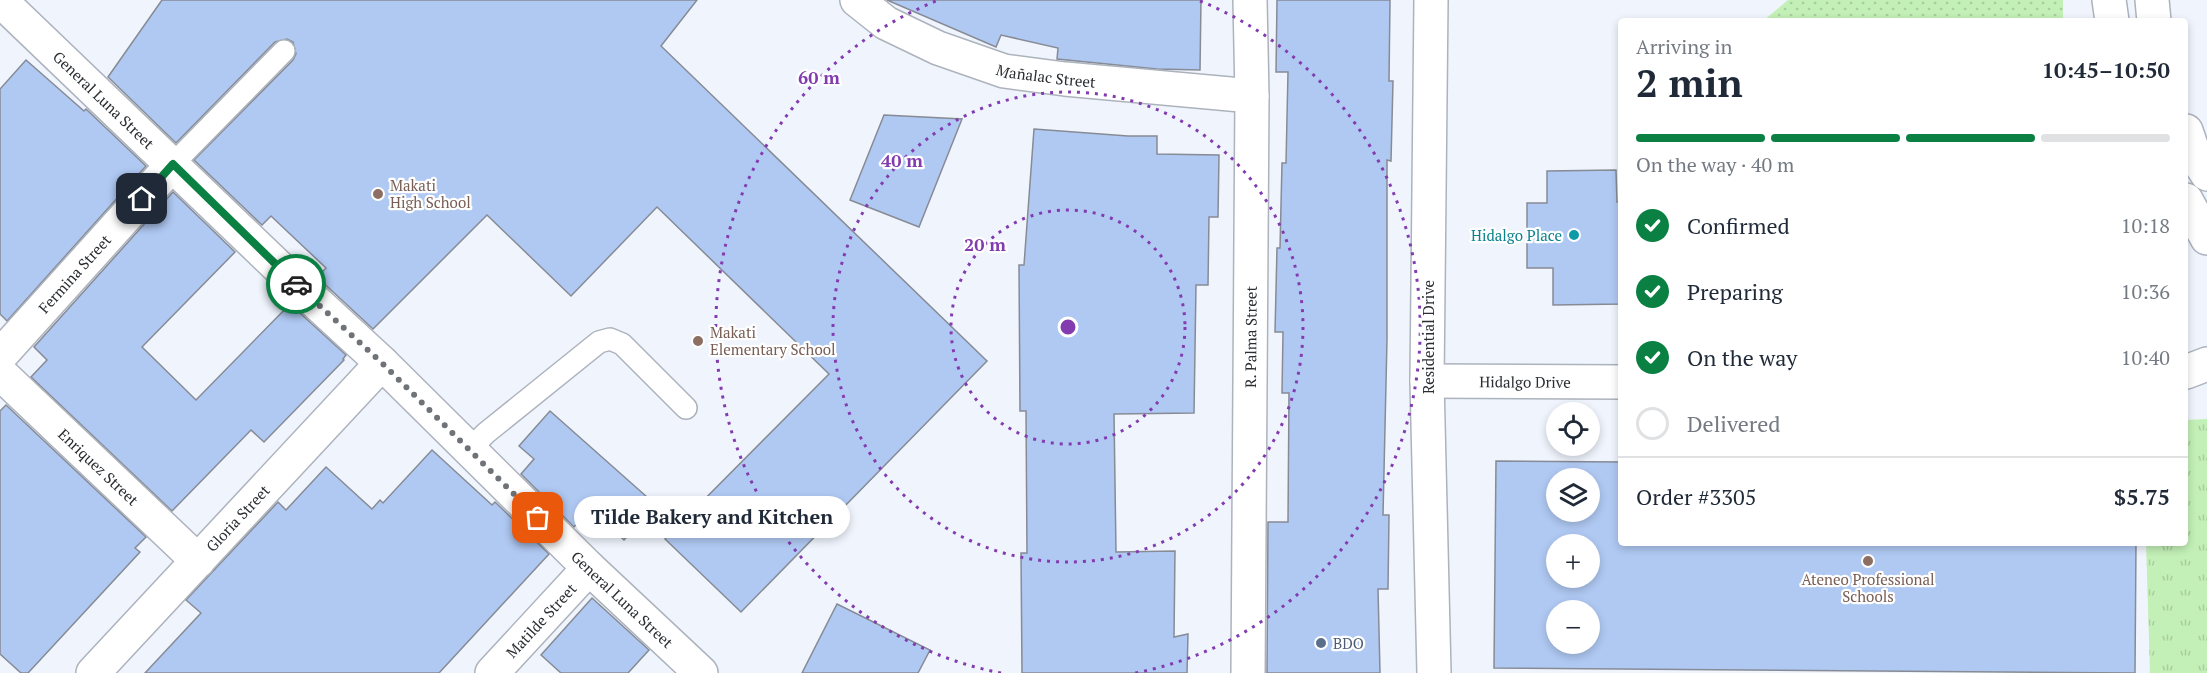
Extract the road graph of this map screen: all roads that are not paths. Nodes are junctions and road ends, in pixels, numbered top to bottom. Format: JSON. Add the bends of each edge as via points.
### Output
{"nodes":[{"id":1,"x":0,"y":0,"type":"edge"},
{"id":2,"x":857,"y":0,"type":"edge"},
{"id":3,"x":1250,"y":0,"type":"edge"},
{"id":4,"x":1431,"y":0,"type":"edge"},
{"id":5,"x":2109,"y":0,"type":"edge"},
{"id":6,"x":2152,"y":0,"type":"edge"},
{"id":7,"x":2112,"y":18,"type":"edge"},
{"id":8,"x":2154,"y":18,"type":"edge"},
{"id":9,"x":284,"y":51,"type":"dead end"},
{"id":10,"x":1252,"y":96,"type":"junction"},
{"id":11,"x":2188,"y":137,"type":"edge"},
{"id":12,"x":173,"y":164,"type":"junction"},
{"id":13,"x":2207,"y":174,"type":"edge"},
{"id":14,"x":2188,"y":204,"type":"edge"},
{"id":15,"x":2207,"y":238,"type":"edge"},
{"id":16,"x":0,"y":356,"type":"edge"},
{"id":17,"x":382,"y":363,"type":"junction"},
{"id":18,"x":2207,"y":364,"type":"edge"},
{"id":19,"x":2188,"y":371,"type":"edge"},
{"id":20,"x":0,"y":373,"type":"edge"},
{"id":21,"x":1427,"y":381,"type":"junction"},
{"id":22,"x":1618,"y":382,"type":"edge"},
{"id":23,"x":686,"y":408,"type":"dead end"},
{"id":24,"x":469,"y":450,"type":"junction"},
{"id":25,"x":198,"y":561,"type":"junction"},
{"id":26,"x":589,"y":568,"type":"junction"},
{"id":27,"x":93,"y":673,"type":"edge"},
{"id":28,"x":492,"y":673,"type":"edge"},
{"id":29,"x":701,"y":673,"type":"edge"},
{"id":30,"x":1248,"y":673,"type":"edge"},
{"id":31,"x":1434,"y":673,"type":"edge"}],
"edges":[{"from":1,"to":12,"type":"street","name":"General Luna Street"},
{"from":2,"to":10,"type":"street","name":"Mañalac Street","via":[[896,28],[938,48],[1004,71]]},
{"from":3,"to":10,"type":"street","name":"R. Palma Street"},
{"from":4,"to":21,"type":"street","name":"Residential Drive"},
{"from":5,"to":7,"type":"street"},
{"from":6,"to":8,"type":"street"},
{"from":9,"to":12,"type":"lane"},
{"from":10,"to":30,"type":"street","name":"R. Palma Street"},
{"from":11,"to":13,"type":"street"},
{"from":12,"to":16,"type":"street","name":"Fermina Street"},
{"from":12,"to":17,"type":"street","name":"General Luna Street"},
{"from":14,"to":15,"type":"street"},
{"from":17,"to":24,"type":"street","name":"General Luna Street"},
{"from":17,"to":25,"type":"street","name":"Gloria Street"},
{"from":18,"to":19,"type":"street"},
{"from":20,"to":25,"type":"street","name":"Enriquez Street"},
{"from":21,"to":22,"type":"street","name":"Hidalgo Drive"},
{"from":21,"to":31,"type":"street","name":"Residential Drive"},
{"from":23,"to":24,"type":"lane","via":[[622,344],[610,339],[599,342]]},
{"from":24,"to":26,"type":"street","name":"General Luna Street"},
{"from":25,"to":27,"type":"street","name":"Gloria Street"},
{"from":26,"to":28,"type":"street","name":"Matilde Street"},
{"from":26,"to":29,"type":"street","name":"General Luna Street"}]}
